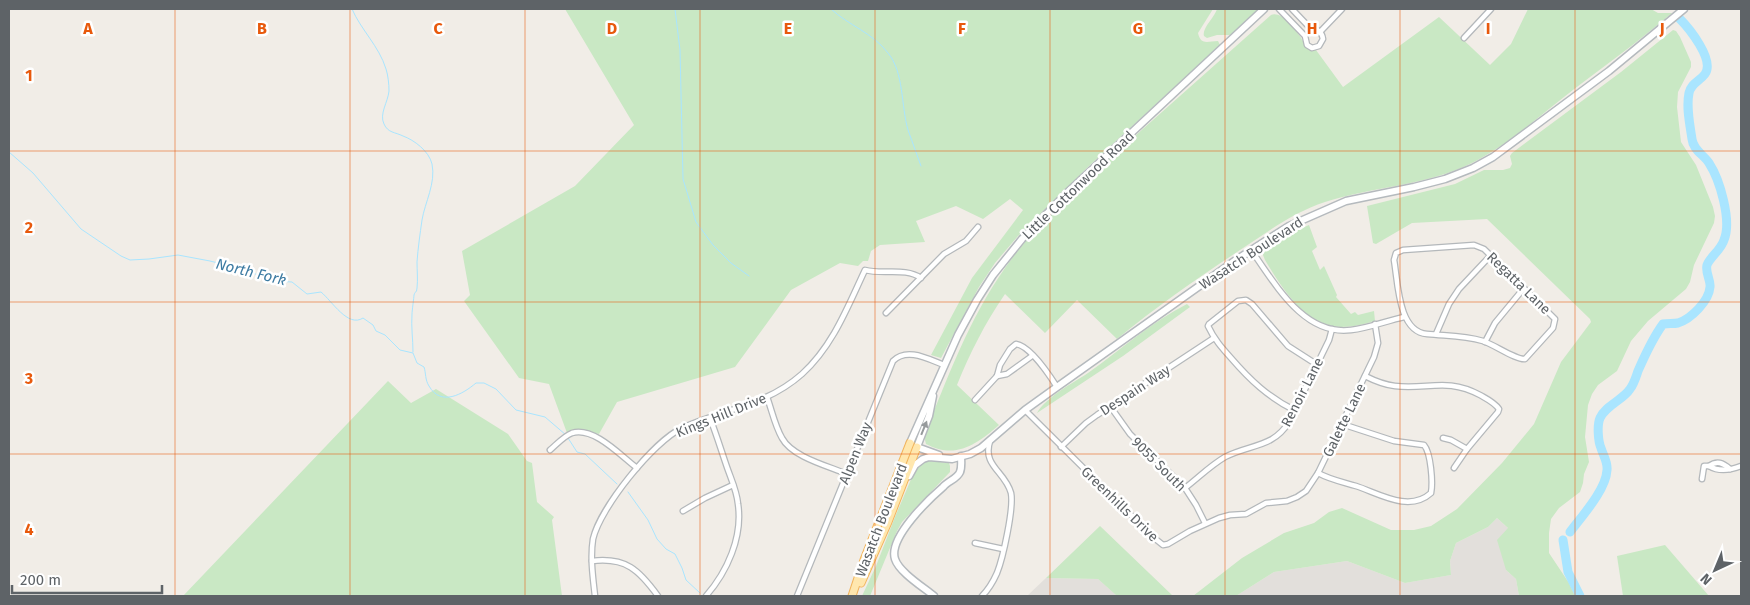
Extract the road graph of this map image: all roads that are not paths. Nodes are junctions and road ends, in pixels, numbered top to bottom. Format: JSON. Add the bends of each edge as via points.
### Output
{"nodes":[{"id":1,"x":1264,"y":9,"type":"edge"},
{"id":2,"x":1279,"y":9,"type":"edge"},
{"id":3,"x":1292,"y":9,"type":"edge"},
{"id":4,"x":1342,"y":9,"type":"edge"},
{"id":5,"x":1491,"y":9,"type":"edge"},
{"id":6,"x":1684,"y":9,"type":"edge"},
{"id":7,"x":1320,"y":32,"type":"junction"},
{"id":8,"x":1464,"y":38,"type":"dead end"},
{"id":9,"x":978,"y":227,"type":"dead end"},
{"id":10,"x":1251,"y":250,"type":"junction"},
{"id":11,"x":1490,"y":256,"type":"junction"},
{"id":12,"x":921,"y":278,"type":"junction"},
{"id":13,"x":1524,"y":288,"type":"junction"},
{"id":14,"x":886,"y":313,"type":"dead end"},
{"id":15,"x":1404,"y":317,"type":"junction"},
{"id":16,"x":1376,"y":324,"type":"junction"},
{"id":17,"x":1332,"y":329,"type":"junction"},
{"id":18,"x":1436,"y":334,"type":"junction"},
{"id":19,"x":1214,"y":338,"type":"junction"},
{"id":20,"x":1486,"y":342,"type":"junction"},
{"id":21,"x":1032,"y":356,"type":"junction"},
{"id":22,"x":1316,"y":364,"type":"junction"},
{"id":23,"x":944,"y":365,"type":"junction"},
{"id":24,"x":997,"y":376,"type":"junction"},
{"id":25,"x":1365,"y":376,"type":"junction"},
{"id":26,"x":1057,"y":387,"type":"junction"},
{"id":27,"x":767,"y":398,"type":"junction"},
{"id":28,"x":975,"y":400,"type":"dead end"},
{"id":29,"x":1110,"y":406,"type":"junction"},
{"id":30,"x":1025,"y":410,"type":"junction"},
{"id":31,"x":1294,"y":410,"type":"junction"},
{"id":32,"x":710,"y":418,"type":"junction"},
{"id":33,"x":1342,"y":424,"type":"junction"},
{"id":34,"x":1443,"y":438,"type":"dead end"},
{"id":35,"x":990,"y":440,"type":"junction"},
{"id":36,"x":914,"y":445,"type":"junction"},
{"id":37,"x":1061,"y":447,"type":"junction"},
{"id":38,"x":550,"y":450,"type":"dead end"},
{"id":39,"x":1467,"y":450,"type":"junction"},
{"id":40,"x":961,"y":456,"type":"junction"},
{"id":41,"x":1741,"y":466,"type":"edge"},
{"id":42,"x":637,"y":468,"type":"junction"},
{"id":43,"x":1454,"y":468,"type":"dead end"},
{"id":44,"x":847,"y":474,"type":"junction"},
{"id":45,"x":1318,"y":474,"type":"junction"},
{"id":46,"x":1702,"y":479,"type":"dead end"},
{"id":47,"x":733,"y":486,"type":"junction"},
{"id":48,"x":1185,"y":488,"type":"junction"},
{"id":49,"x":892,"y":501,"type":"junction"},
{"id":50,"x":1287,"y":501,"type":"joint"},
{"id":51,"x":683,"y":511,"type":"dead end"},
{"id":52,"x":1205,"y":524,"type":"junction"},
{"id":53,"x":975,"y":543,"type":"dead end"},
{"id":54,"x":1003,"y":549,"type":"junction"},
{"id":55,"x":592,"y":562,"type":"junction"},
{"id":56,"x":595,"y":596,"type":"edge"},
{"id":57,"x":658,"y":596,"type":"edge"},
{"id":58,"x":706,"y":596,"type":"edge"},
{"id":59,"x":797,"y":596,"type":"edge"},
{"id":60,"x":853,"y":596,"type":"edge"},
{"id":61,"x":934,"y":596,"type":"edge"},
{"id":62,"x":982,"y":596,"type":"edge"}],
"edges":[{"from":1,"to":23,"type":"main road","name":"Little Cottonwood Road","via":[[1027,233],[977,300]]},
{"from":2,"to":7,"type":"street","via":[[1305,36],[1308,46],[1314,48],[1321,44]]},
{"from":3,"to":7,"type":"street","via":[[1312,29]]},
{"from":4,"to":7,"type":"street"},
{"from":5,"to":8,"type":"street"},
{"from":6,"to":10,"type":"main road","name":"Wasatch Boulevard","via":[[1609,71],[1493,157],[1445,179],[1336,204],[1289,226]]},
{"from":9,"to":12,"type":"street","via":[[966,241],[944,254]]},
{"from":10,"to":17,"type":"street","via":[[1302,314]]},
{"from":10,"to":26,"type":"main road","name":"Wasatch Boulevard"},
{"from":11,"to":13,"type":"street","name":"Regatta Lane"},
{"from":11,"to":15,"type":"street","name":"Regatta Lane","via":[[1477,245],[1399,251],[1394,260]]},
{"from":11,"to":18,"type":"street","via":[[1459,289]]},
{"from":12,"to":14,"type":"street"},
{"from":12,"to":27,"type":"street","name":"Kings Hill Drive","via":[[910,273],[865,270],[825,348],[803,373]]},
{"from":13,"to":20,"type":"street","via":[[1494,323]]},
{"from":13,"to":20,"type":"street","name":"Regatta Lane","via":[[1553,316],[1556,323],[1553,328],[1525,359]]},
{"from":15,"to":16,"type":"street"},
{"from":15,"to":18,"type":"street","via":[[1416,331]]},
{"from":16,"to":17,"type":"street","via":[[1350,330]]},
{"from":16,"to":25,"type":"street","name":"Galette Lane","via":[[1377,350]]},
{"from":17,"to":22,"type":"street","name":"Renoir Lane"},
{"from":18,"to":20,"type":"street"},
{"from":19,"to":22,"type":"street","via":[[1208,326],[1211,321],[1238,301],[1246,300],[1288,346]]},
{"from":19,"to":29,"type":"street","name":"Despain Way"},
{"from":19,"to":31,"type":"street","via":[[1261,390]]},
{"from":21,"to":24,"type":"street","via":[[1007,374]]},
{"from":21,"to":24,"type":"street","via":[[1016,344],[1000,365]]},
{"from":21,"to":26,"type":"street"},
{"from":22,"to":31,"type":"street","name":"Renoir Lane"},
{"from":23,"to":36,"type":"main road","name":"Little Cottonwood Road","via":[[933,392],[929,416]]},
{"from":23,"to":44,"type":"street","name":"Alpen Way","via":[[912,354],[900,355],[893,361]]},
{"from":24,"to":28,"type":"street"},
{"from":25,"to":33,"type":"street","name":"Galette Lane"},
{"from":25,"to":39,"type":"street","via":[[1396,386],[1453,386],[1490,401],[1499,409],[1498,412]]},
{"from":26,"to":30,"type":"main road","name":"Wasatch Boulevard"},
{"from":27,"to":32,"type":"street","name":"Kings Hill Drive"},
{"from":27,"to":44,"type":"street","via":[[782,438],[790,448]]},
{"from":29,"to":37,"type":"street","name":"Despain Way"},
{"from":29,"to":48,"type":"street","name":"9055 South","via":[[1130,434]]},
{"from":30,"to":35,"type":"main road","name":"Wasatch Boulevard"},
{"from":30,"to":37,"type":"street","name":"Greenhills Drive"},
{"from":31,"to":48,"type":"street","name":"Renoir Lane","via":[[1275,438],[1224,458]]},
{"from":32,"to":42,"type":"street","name":"Kings Hill Drive","via":[[669,436]]},
{"from":32,"to":47,"type":"street"},
{"from":33,"to":45,"type":"street","name":"Galette Lane"},
{"from":33,"to":45,"type":"street","via":[[1394,441],[1424,445],[1428,452],[1432,490],[1423,498],[1393,500]]},
{"from":34,"to":39,"type":"street"},
{"from":35,"to":40,"type":"main road","name":"Wasatch Boulevard","via":[[978,450]]},
{"from":35,"to":54,"type":"street","via":[[987,455],[1006,482],[1011,496]]},
{"from":36,"to":40,"type":"main road","name":"Wasatch Boulevard","via":[[939,455]]},
{"from":36,"to":49,"type":"main road","name":"Wasatch Boulevard","via":[[896,478]]},
{"from":37,"to":52,"type":"street","name":"Greenhills Drive","via":[[1164,545]]},
{"from":38,"to":42,"type":"street","via":[[571,434],[581,433],[600,439]]},
{"from":39,"to":43,"type":"street"},
{"from":40,"to":49,"type":"main road","name":"Wasatch Boulevard","via":[[950,460],[929,457],[920,461]]},
{"from":40,"to":61,"type":"main road","via":[[959,474],[917,512],[894,549],[900,567]]},
{"from":41,"to":46,"type":"street","via":[[1717,469],[1704,466]]},
{"from":42,"to":55,"type":"street","name":"Kings Hill Drive","via":[[602,517],[594,539]]},
{"from":44,"to":59,"type":"street","name":"Alpen Way"},
{"from":45,"to":50,"type":"street","name":"Galette Lane","via":[[1306,491]]},
{"from":47,"to":51,"type":"street"},
{"from":47,"to":58,"type":"street","via":[[738,502],[738,536],[722,572]]},
{"from":48,"to":52,"type":"street","name":"9055 South"},
{"from":49,"to":60,"type":"main road","name":"Wasatch Boulevard","via":[[864,560]]},
{"from":50,"to":52,"type":"street","name":"Greenhills Drive","via":[[1266,503],[1251,512]]},
{"from":53,"to":54,"type":"street"},
{"from":54,"to":62,"type":"street","via":[[994,580]]},
{"from":55,"to":56,"type":"street","name":"Kings Hill Drive"},
{"from":55,"to":57,"type":"street","via":[[612,561],[632,567]]}]}
